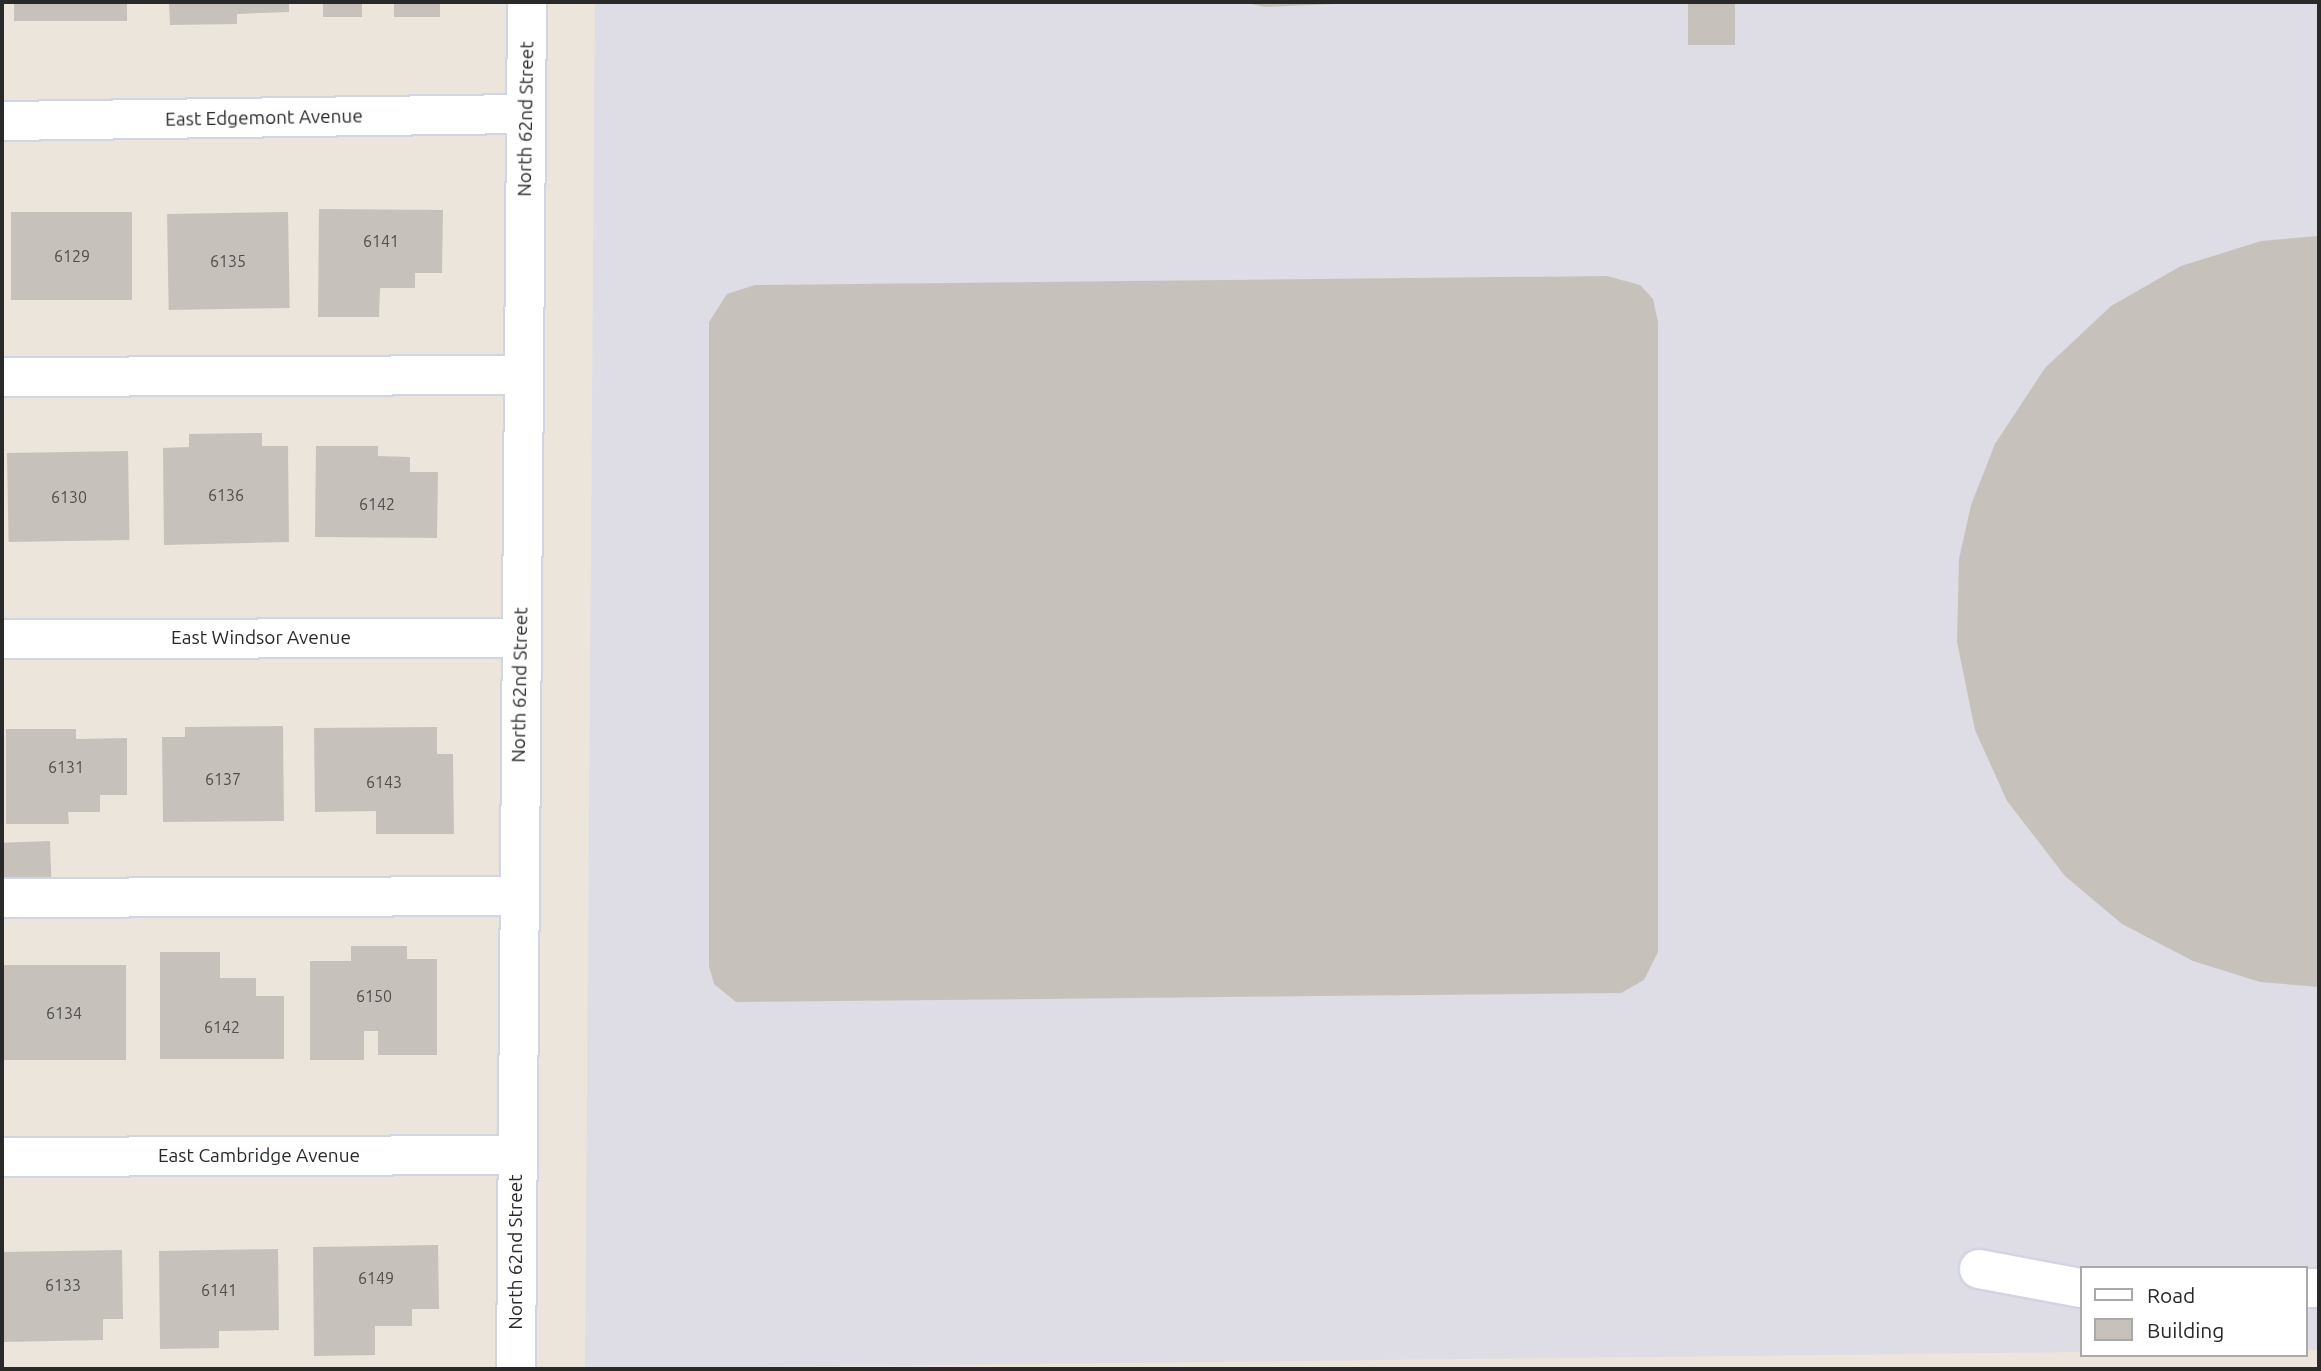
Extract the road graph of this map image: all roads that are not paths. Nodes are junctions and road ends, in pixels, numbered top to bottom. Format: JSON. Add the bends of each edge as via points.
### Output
{"nodes":[{"id":1,"x":527,"y":2,"type":"edge"},
{"id":2,"x":526,"y":114,"type":"junction"},
{"id":3,"x":2,"y":121,"type":"edge"},
{"id":4,"x":523,"y":376,"type":"junction"},
{"id":5,"x":2,"y":377,"type":"edge"},
{"id":6,"x":520,"y":638,"type":"junction"},
{"id":7,"x":2,"y":639,"type":"edge"},
{"id":8,"x":517,"y":896,"type":"junction"},
{"id":9,"x":2,"y":898,"type":"edge"},
{"id":10,"x":516,"y":1155,"type":"junction"},
{"id":11,"x":2,"y":1157,"type":"edge"},
{"id":12,"x":1979,"y":1269,"type":"dead end"},
{"id":13,"x":2080,"y":1288,"type":"edge"},
{"id":14,"x":516,"y":1369,"type":"edge"}],
"edges":[{"from":1,"to":2,"type":"street","name":"North 62nd Street"},
{"from":2,"to":3,"type":"street","name":"East Edgemont Avenue"},
{"from":2,"to":4,"type":"street","name":"North 62nd Street"},
{"from":4,"to":5,"type":"street"},
{"from":4,"to":6,"type":"street","name":"North 62nd Street"},
{"from":6,"to":7,"type":"street","name":"East Windsor Avenue"},
{"from":6,"to":8,"type":"street","name":"North 62nd Street"},
{"from":8,"to":9,"type":"street"},
{"from":8,"to":10,"type":"street","name":"North 62nd Street"},
{"from":10,"to":11,"type":"street","name":"East Cambridge Avenue"},
{"from":10,"to":14,"type":"street","name":"North 62nd Street"},
{"from":12,"to":13,"type":"street"}]}
